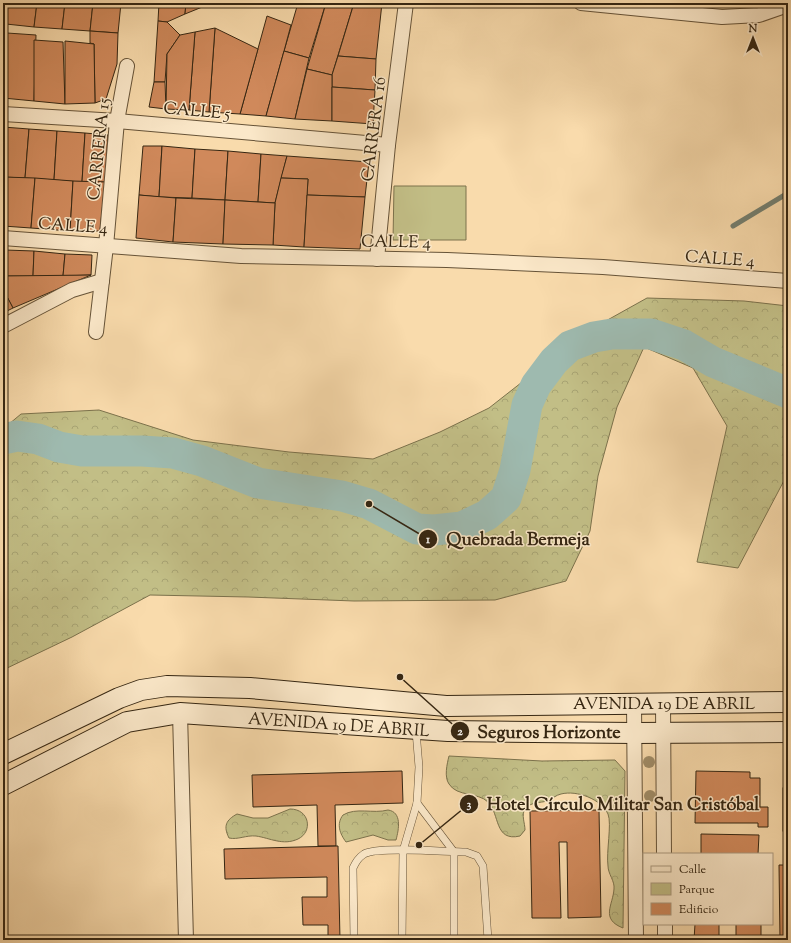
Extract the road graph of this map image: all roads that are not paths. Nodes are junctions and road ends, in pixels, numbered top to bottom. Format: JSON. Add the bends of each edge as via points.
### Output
{"nodes":[{"id":1,"x":406,"y":3,"type":"edge"},
{"id":2,"x":581,"y":3,"type":"edge"},
{"id":3,"x":608,"y":4,"type":"edge"},
{"id":4,"x":788,"y":5,"type":"edge"},
{"id":5,"x":127,"y":66,"type":"dead end"},
{"id":6,"x":3,"y":114,"type":"edge"},
{"id":7,"x":117,"y":121,"type":"junction"},
{"id":8,"x":388,"y":145,"type":"junction"},
{"id":9,"x":3,"y":238,"type":"edge"},
{"id":10,"x":106,"y":246,"type":"junction"},
{"id":11,"x":377,"y":259,"type":"junction"},
{"id":12,"x":102,"y":281,"type":"junction"},
{"id":13,"x":788,"y":281,"type":"edge"},
{"id":14,"x":3,"y":326,"type":"edge"},
{"id":15,"x":96,"y":332,"type":"dead end"},
{"id":16,"x":788,"y":702,"type":"edge"},
{"id":17,"x":634,"y":703,"type":"junction"},
{"id":18,"x":663,"y":703,"type":"junction"},
{"id":19,"x":180,"y":713,"type":"junction"},
{"id":20,"x":416,"y":729,"type":"junction"},
{"id":21,"x":788,"y":732,"type":"edge"},
{"id":22,"x":634,"y":733,"type":"junction"},
{"id":23,"x":663,"y":733,"type":"junction"},
{"id":24,"x":3,"y":754,"type":"edge"},
{"id":25,"x":3,"y":785,"type":"edge"},
{"id":26,"x":417,"y":803,"type":"junction"},
{"id":27,"x":403,"y":851,"type":"junction"},
{"id":28,"x":454,"y":852,"type":"junction"},
{"id":29,"x":664,"y":853,"type":"edge"},
{"id":30,"x":665,"y":925,"type":"edge"},
{"id":31,"x":186,"y":940,"type":"edge"},
{"id":32,"x":354,"y":940,"type":"edge"},
{"id":33,"x":402,"y":940,"type":"edge"},
{"id":34,"x":454,"y":940,"type":"edge"},
{"id":35,"x":488,"y":940,"type":"edge"},
{"id":36,"x":636,"y":940,"type":"edge"},
{"id":37,"x":665,"y":940,"type":"edge"}],
"edges":[{"from":1,"to":8,"type":"street","name":"CARRERA 16"},
{"from":2,"to":3,"type":"street"},
{"from":3,"to":4,"type":"street","via":[[722,17],[759,15]]},
{"from":5,"to":7,"type":"street","name":"CARRERA 15"},
{"from":6,"to":7,"type":"street","name":"CALLE 5"},
{"from":7,"to":8,"type":"street","name":"CALLE 5"},
{"from":7,"to":10,"type":"street","name":"CARRERA 15"},
{"from":8,"to":11,"type":"street","name":"CARRERA 16"},
{"from":9,"to":10,"type":"street","name":"CALLE 4"},
{"from":10,"to":11,"type":"street","name":"CALLE 4","via":[[241,256]]},
{"from":10,"to":12,"type":"street","name":"CARRERA 15"},
{"from":11,"to":13,"type":"street","name":"CALLE 4","via":[[603,267]]},
{"from":12,"to":14,"type":"street","via":[[72,290]]},
{"from":12,"to":15,"type":"street","name":"CARRERA 15"},
{"from":16,"to":18,"type":"street","name":"AVENIDA 19 DE ABRIL"},
{"from":17,"to":18,"type":"street","name":"AVENIDA 19 DE ABRIL"},
{"from":17,"to":22,"type":"street"},
{"from":17,"to":24,"type":"street","name":"AVENIDA 19 DE ABRIL","via":[[446,706],[250,688],[167,686],[141,690],[119,698]]},
{"from":18,"to":23,"type":"street"},
{"from":19,"to":20,"type":"street","name":"AVENIDA 19 DE ABRIL"},
{"from":19,"to":25,"type":"street","name":"AVENIDA 19 DE ABRIL","via":[[127,722]]},
{"from":19,"to":31,"type":"street"},
{"from":20,"to":22,"type":"street","name":"AVENIDA 19 DE ABRIL"},
{"from":20,"to":26,"type":"lane","via":[[419,768]]},
{"from":21,"to":23,"type":"street","name":"AVENIDA 19 DE ABRIL"},
{"from":22,"to":23,"type":"street","name":"AVENIDA 19 DE ABRIL"},
{"from":22,"to":36,"type":"street"},
{"from":23,"to":29,"type":"street"},
{"from":26,"to":27,"type":"lane"},
{"from":26,"to":28,"type":"lane"},
{"from":27,"to":28,"type":"lane"},
{"from":27,"to":32,"type":"lane","via":[[380,850],[365,853],[357,860],[353,868]]},
{"from":27,"to":33,"type":"lane"},
{"from":28,"to":34,"type":"lane"},
{"from":28,"to":35,"type":"lane","via":[[466,852],[477,856],[483,866]]},
{"from":30,"to":37,"type":"street"}]}
